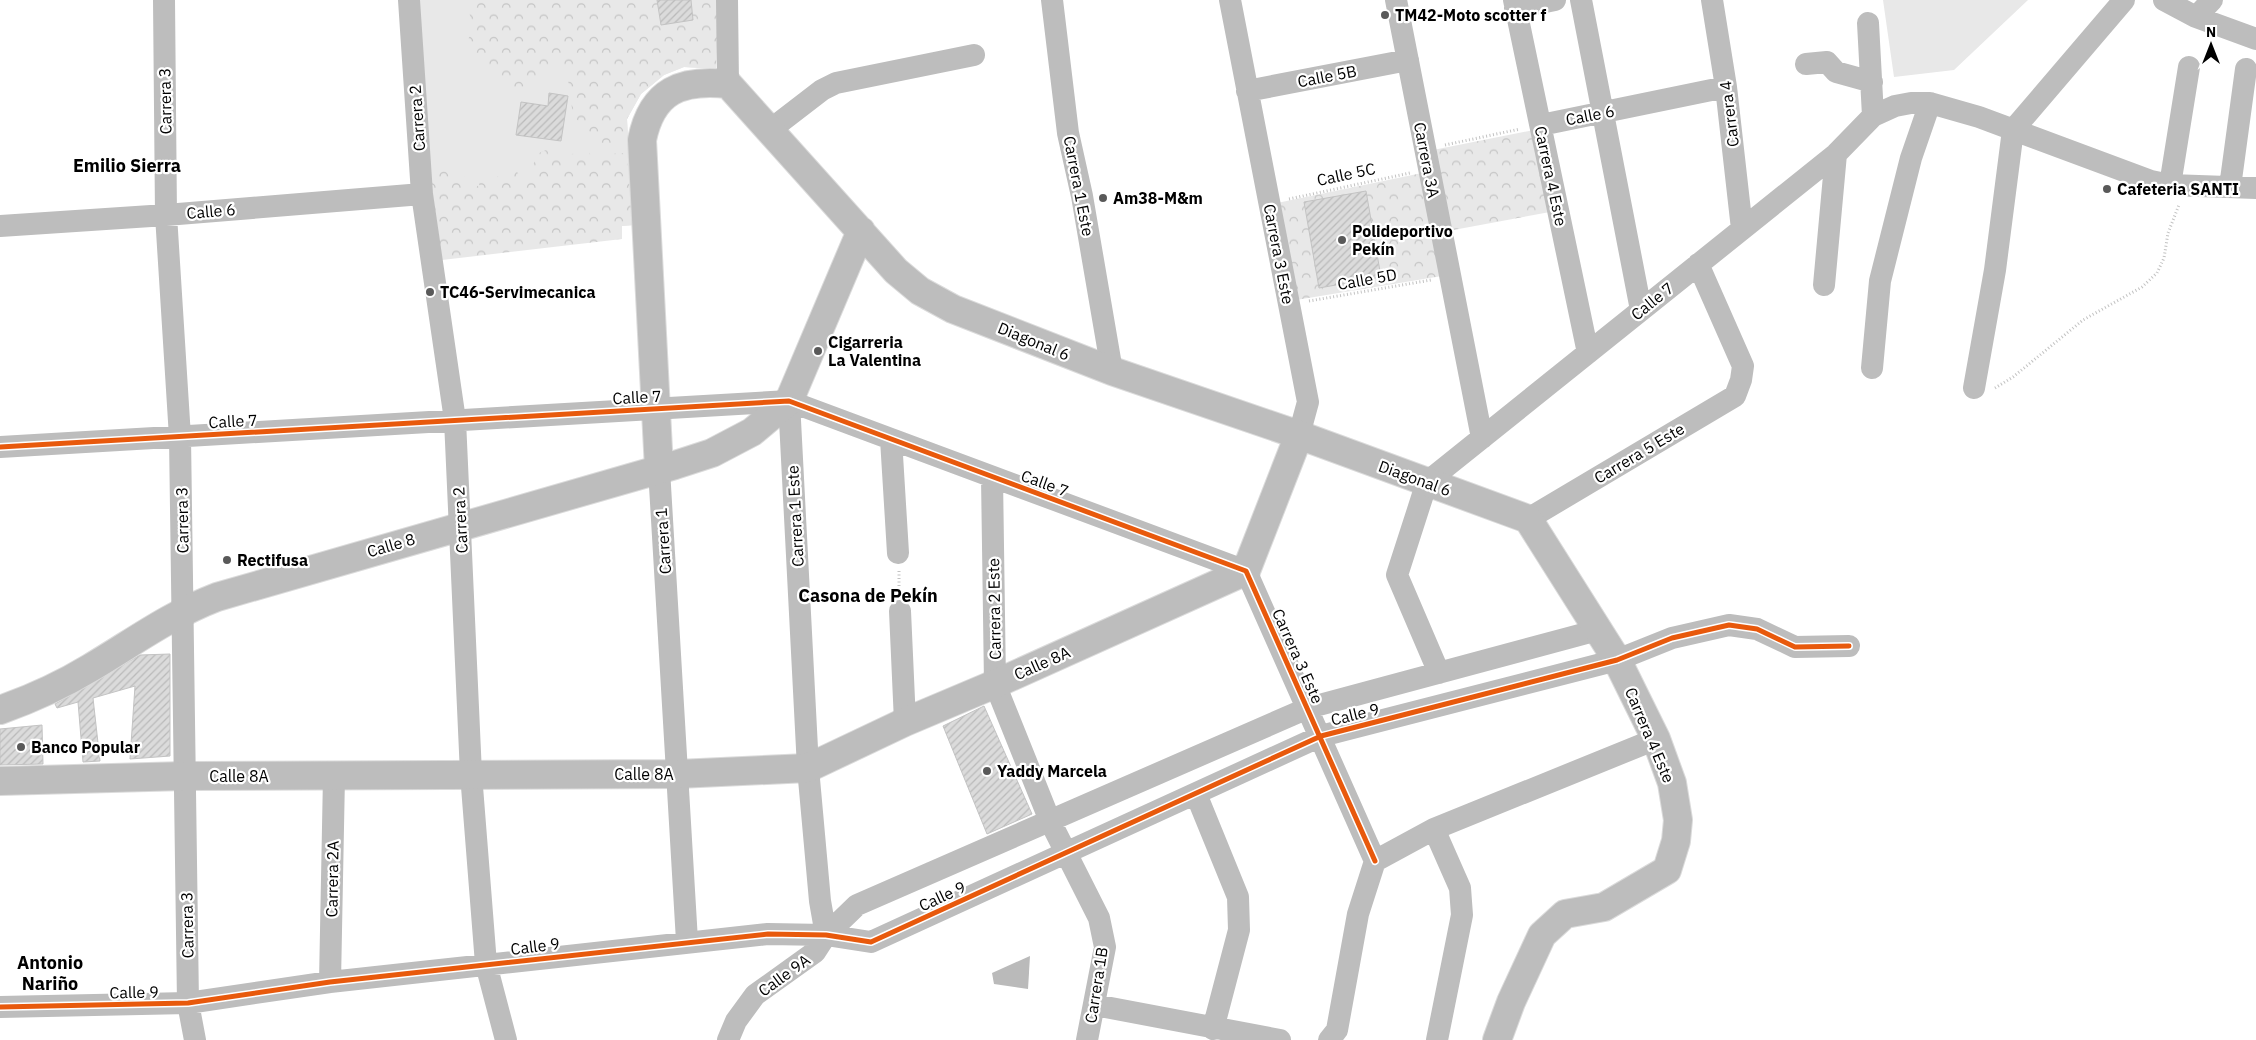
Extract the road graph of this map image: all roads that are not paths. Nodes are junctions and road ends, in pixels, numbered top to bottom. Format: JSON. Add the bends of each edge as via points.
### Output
{"nodes":[{"id":1,"x":164,"y":0,"type":"edge"},
{"id":2,"x":409,"y":0,"type":"edge"},
{"id":3,"x":727,"y":0,"type":"edge"},
{"id":4,"x":1052,"y":0,"type":"edge"},
{"id":5,"x":1230,"y":0,"type":"edge"},
{"id":6,"x":1396,"y":0,"type":"edge"},
{"id":7,"x":1555,"y":0,"type":"edge"},
{"id":8,"x":1581,"y":0,"type":"edge"},
{"id":9,"x":1712,"y":0,"type":"edge"},
{"id":10,"x":2124,"y":0,"type":"edge"},
{"id":11,"x":2164,"y":0,"type":"edge"},
{"id":12,"x":2212,"y":0,"type":"edge"},
{"id":13,"x":1515,"y":4,"type":"edge"},
{"id":14,"x":2196,"y":17,"type":"junction"},
{"id":15,"x":1868,"y":23,"type":"dead end"},
{"id":16,"x":2256,"y":39,"type":"edge"},
{"id":17,"x":974,"y":55,"type":"dead end"},
{"id":18,"x":1408,"y":60,"type":"junction"},
{"id":19,"x":1806,"y":64,"type":"dead end"},
{"id":20,"x":2189,"y":67,"type":"dead end"},
{"id":21,"x":2246,"y":69,"type":"dead end"},
{"id":22,"x":1872,"y":82,"type":"junction"},
{"id":23,"x":728,"y":84,"type":"junction"},
{"id":24,"x":1726,"y":87,"type":"junction"},
{"id":25,"x":1247,"y":91,"type":"junction"},
{"id":26,"x":1930,"y":103,"type":"junction"},
{"id":27,"x":1604,"y":112,"type":"junction"},
{"id":28,"x":1873,"y":116,"type":"junction"},
{"id":29,"x":1541,"y":124,"type":"junction"},
{"id":30,"x":770,"y":130,"type":"junction"},
{"id":31,"x":2013,"y":130,"type":"junction"},
{"id":32,"x":1836,"y":154,"type":"junction"},
{"id":33,"x":2179,"y":186,"type":"junction"},
{"id":34,"x":2230,"y":187,"type":"junction"},
{"id":35,"x":2256,"y":188,"type":"edge"},
{"id":36,"x":422,"y":194,"type":"junction"},
{"id":37,"x":166,"y":215,"type":"junction"},
{"id":38,"x":0,"y":226,"type":"edge"},
{"id":39,"x":1742,"y":229,"type":"junction"},
{"id":40,"x":861,"y":230,"type":"junction"},
{"id":41,"x":1698,"y":264,"type":"junction"},
{"id":42,"x":1824,"y":285,"type":"dead end"},
{"id":43,"x":1641,"y":310,"type":"junction"},
{"id":44,"x":1588,"y":353,"type":"junction"},
{"id":45,"x":1872,"y":368,"type":"dead end"},
{"id":46,"x":1112,"y":371,"type":"junction"},
{"id":47,"x":1974,"y":388,"type":"road end"},
{"id":48,"x":789,"y":401,"type":"junction"},
{"id":49,"x":656,"y":409,"type":"junction"},
{"id":50,"x":456,"y":420,"type":"junction"},
{"id":51,"x":1299,"y":435,"type":"junction"},
{"id":52,"x":180,"y":437,"type":"junction"},
{"id":53,"x":1482,"y":438,"type":"junction"},
{"id":54,"x":891,"y":439,"type":"junction"},
{"id":55,"x":0,"y":447,"type":"edge"},
{"id":56,"x":658,"y":469,"type":"junction"},
{"id":57,"x":992,"y":477,"type":"junction"},
{"id":58,"x":1427,"y":482,"type":"junction"},
{"id":59,"x":1528,"y":519,"type":"junction"},
{"id":60,"x":460,"y":526,"type":"junction"},
{"id":61,"x":898,"y":553,"type":"road end"},
{"id":62,"x":1246,"y":571,"type":"junction"},
{"id":63,"x":183,"y":610,"type":"junction"},
{"id":64,"x":900,"y":611,"type":"road end"},
{"id":65,"x":1598,"y":630,"type":"junction"},
{"id":66,"x":1849,"y":646,"type":"dead end"},
{"id":67,"x":1617,"y":660,"type":"junction"},
{"id":68,"x":1439,"y":673,"type":"junction"},
{"id":69,"x":995,"y":684,"type":"junction"},
{"id":70,"x":1308,"y":708,"type":"junction"},
{"id":71,"x":0,"y":710,"type":"edge"},
{"id":72,"x":905,"y":722,"type":"junction"},
{"id":73,"x":1321,"y":736,"type":"junction"},
{"id":74,"x":1656,"y":739,"type":"junction"},
{"id":75,"x":808,"y":768,"type":"junction"},
{"id":76,"x":471,"y":774,"type":"junction"},
{"id":77,"x":678,"y":774,"type":"junction"},
{"id":78,"x":185,"y":776,"type":"junction"},
{"id":79,"x":334,"y":776,"type":"junction"},
{"id":80,"x":0,"y":781,"type":"edge"},
{"id":81,"x":1196,"y":794,"type":"junction"},
{"id":82,"x":1050,"y":821,"type":"junction"},
{"id":83,"x":1434,"y":829,"type":"junction"},
{"id":84,"x":1064,"y":854,"type":"junction"},
{"id":85,"x":1375,"y":862,"type":"junction"},
{"id":86,"x":826,"y":935,"type":"junction"},
{"id":87,"x":687,"y":941,"type":"junction"},
{"id":88,"x":486,"y":964,"type":"junction"},
{"id":89,"x":330,"y":982,"type":"junction"},
{"id":90,"x":188,"y":1003,"type":"junction"},
{"id":91,"x":1095,"y":1005,"type":"junction"},
{"id":92,"x":0,"y":1007,"type":"edge"},
{"id":93,"x":1213,"y":1029,"type":"junction"},
{"id":94,"x":195,"y":1040,"type":"edge"},
{"id":95,"x":506,"y":1040,"type":"edge"},
{"id":96,"x":728,"y":1040,"type":"edge"},
{"id":97,"x":1087,"y":1040,"type":"edge"},
{"id":98,"x":1280,"y":1040,"type":"edge"},
{"id":99,"x":1329,"y":1040,"type":"edge"},
{"id":100,"x":1437,"y":1040,"type":"edge"},
{"id":101,"x":1497,"y":1040,"type":"edge"}],
"edges":[{"from":1,"to":37,"type":"street","name":"Carrera 3"},
{"from":2,"to":36,"type":"street","name":"Carrera 2"},
{"from":3,"to":23,"type":"street"},
{"from":4,"to":46,"type":"street","name":"Carrera 1 Este","via":[[1068,133]]},
{"from":5,"to":25,"type":"street","name":"Carrera 3 Este"},
{"from":6,"to":18,"type":"street","name":"Carrera 3A"},
{"from":7,"to":13,"type":"street"},
{"from":8,"to":27,"type":"street"},
{"from":9,"to":24,"type":"street","name":"Carrera 4"},
{"from":10,"to":31,"type":"street"},
{"from":11,"to":14,"type":"street"},
{"from":12,"to":14,"type":"street"},
{"from":13,"to":29,"type":"street","name":"Carrera 4 Este"},
{"from":14,"to":16,"type":"street"},
{"from":15,"to":22,"type":"street"},
{"from":17,"to":30,"type":"street","via":[[836,83]]},
{"from":18,"to":25,"type":"street","name":"Calle 5B"},
{"from":18,"to":53,"type":"street","name":"Carrera 3A"},
{"from":19,"to":22,"type":"street","via":[[1827,62],[1836,72]]},
{"from":20,"to":33,"type":"street"},
{"from":21,"to":34,"type":"street"},
{"from":22,"to":28,"type":"street"},
{"from":23,"to":30,"type":"main road","name":"Diagonal 6"},
{"from":23,"to":49,"type":"main road","name":"Carrera 1","via":[[702,81],[668,94],[646,123],[642,140]]},
{"from":24,"to":27,"type":"street","name":"Calle 6"},
{"from":24,"to":39,"type":"street","name":"Carrera 4"},
{"from":25,"to":51,"type":"street","name":"Carrera 3 Este","via":[[1308,402]]},
{"from":26,"to":28,"type":"street","via":[[1895,106]]},
{"from":26,"to":31,"type":"street"},
{"from":26,"to":45,"type":"street","via":[[1911,158],[1880,281]]},
{"from":27,"to":29,"type":"street","name":"Calle 6"},
{"from":27,"to":43,"type":"street"},
{"from":28,"to":32,"type":"street","name":"Calle 7"},
{"from":29,"to":44,"type":"street","name":"Carrera 4 Este"},
{"from":30,"to":40,"type":"main road","name":"Diagonal 6"},
{"from":31,"to":33,"type":"street","via":[[2151,181]]},
{"from":31,"to":47,"type":"street","via":[[1995,270]]},
{"from":32,"to":39,"type":"street","name":"Calle 7"},
{"from":32,"to":42,"type":"street"},
{"from":33,"to":34,"type":"street"},
{"from":34,"to":35,"type":"street"},
{"from":36,"to":37,"type":"street","name":"Calle 6"},
{"from":36,"to":50,"type":"street","name":"Carrera 2"},
{"from":37,"to":38,"type":"street","name":"Calle 6"},
{"from":37,"to":52,"type":"street","name":"Carrera 3"},
{"from":39,"to":41,"type":"street","name":"Calle 7"},
{"from":40,"to":46,"type":"main road","name":"Diagonal 6","via":[[896,271],[920,291],[953,309]]},
{"from":40,"to":48,"type":"main road","name":"Carrera 1 Este"},
{"from":41,"to":43,"type":"street","name":"Calle 7"},
{"from":41,"to":59,"type":"street","name":"Carrera 5 Este","via":[[1743,366],[1735,396]]},
{"from":43,"to":44,"type":"street","name":"Calle 7"},
{"from":44,"to":53,"type":"street","name":"Calle 7"},
{"from":46,"to":51,"type":"main road","name":"Diagonal 6"},
{"from":48,"to":49,"type":"street","name":"Calle 7"},
{"from":48,"to":54,"type":"street","name":"Calle 7"},
{"from":48,"to":56,"type":"main road","name":"Calle 8","via":[[752,432],[731,443],[698,458]]},
{"from":48,"to":75,"type":"street","name":"Carrera 1 Este"},
{"from":49,"to":50,"type":"street","name":"Calle 7"},
{"from":49,"to":56,"type":"main road","name":"Carrera 1"},
{"from":50,"to":52,"type":"street","name":"Calle 7"},
{"from":50,"to":60,"type":"street","name":"Carrera 2"},
{"from":51,"to":58,"type":"main road","name":"Diagonal 6"},
{"from":51,"to":62,"type":"main road","name":"Carrera 3 Este"},
{"from":52,"to":55,"type":"street","name":"Calle 7"},
{"from":52,"to":63,"type":"street","name":"Carrera 3"},
{"from":53,"to":58,"type":"street","name":"Calle 7"},
{"from":54,"to":57,"type":"street","name":"Calle 7"},
{"from":54,"to":61,"type":"street"},
{"from":56,"to":60,"type":"main road","name":"Calle 8"},
{"from":56,"to":77,"type":"street","name":"Carrera 1"},
{"from":57,"to":62,"type":"street","name":"Calle 7"},
{"from":57,"to":69,"type":"street","name":"Carrera 2 Este"},
{"from":58,"to":59,"type":"main road","name":"Diagonal 6"},
{"from":58,"to":68,"type":"street","via":[[1397,575]]},
{"from":59,"to":65,"type":"main road","name":"Carrera 4 Este"},
{"from":60,"to":63,"type":"main road","name":"Calle 8","via":[[249,587]]},
{"from":60,"to":76,"type":"street","name":"Carrera 2"},
{"from":62,"to":69,"type":"main road","name":"Calle 8A"},
{"from":62,"to":70,"type":"street","name":"Carrera 3 Este"},
{"from":63,"to":71,"type":"main road","name":"Calle 8","via":[[67,681]]},
{"from":63,"to":78,"type":"street","name":"Carrera 3"},
{"from":64,"to":72,"type":"street"},
{"from":65,"to":67,"type":"main road","name":"Carrera 4 Este"},
{"from":65,"to":68,"type":"street","name":"Calle 9"},
{"from":66,"to":67,"type":"street","name":"Calle 9","via":[[1795,647],[1757,629],[1729,625],[1672,638]]},
{"from":67,"to":73,"type":"street","name":"Calle 9"},
{"from":67,"to":74,"type":"main road","name":"Carrera 4 Este"},
{"from":68,"to":70,"type":"street","name":"Calle 9"},
{"from":69,"to":72,"type":"main road","name":"Calle 8A"},
{"from":69,"to":82,"type":"street","name":"Carrera 2 Este"},
{"from":70,"to":73,"type":"street","name":"Carrera 3 Este"},
{"from":70,"to":82,"type":"street","name":"Calle 9"},
{"from":72,"to":75,"type":"main road","name":"Calle 8A"},
{"from":73,"to":81,"type":"street","name":"Calle 9"},
{"from":73,"to":85,"type":"street","name":"Carrera 3 Este"},
{"from":74,"to":83,"type":"street"},
{"from":74,"to":101,"type":"main road","name":"Carrera 4 Este","via":[[1672,783],[1678,820],[1676,841],[1667,870],[1604,907],[1565,914],[1542,935]]},
{"from":75,"to":77,"type":"main road","name":"Calle 8A"},
{"from":75,"to":86,"type":"street","name":"Carrera 1 Este"},
{"from":76,"to":77,"type":"main road","name":"Calle 8A"},
{"from":76,"to":79,"type":"main road","name":"Calle 8A"},
{"from":76,"to":88,"type":"street","name":"Carrera 2"},
{"from":77,"to":87,"type":"street","name":"Carrera 1"},
{"from":78,"to":79,"type":"main road","name":"Calle 8A"},
{"from":78,"to":80,"type":"main road","name":"Calle 8A"},
{"from":78,"to":90,"type":"street","name":"Carrera 3"},
{"from":79,"to":89,"type":"street","name":"Carrera 2A"},
{"from":81,"to":84,"type":"street","name":"Calle 9"},
{"from":81,"to":93,"type":"street","via":[[1238,897],[1239,930]]},
{"from":82,"to":84,"type":"street","name":"Carrera 1B"},
{"from":82,"to":86,"type":"street","name":"Calle 9","via":[[857,905]]},
{"from":83,"to":85,"type":"street"},
{"from":83,"to":100,"type":"street","via":[[1460,888],[1462,916]]},
{"from":84,"to":86,"type":"street","name":"Calle 9","via":[[873,949]]},
{"from":84,"to":91,"type":"street","name":"Carrera 1B","via":[[1099,918],[1105,947]]},
{"from":85,"to":99,"type":"street","via":[[1358,914],[1337,1030]]},
{"from":86,"to":87,"type":"street","name":"Calle 9","via":[[768,934]]},
{"from":86,"to":96,"type":"street","name":"Calle 9A","via":[[815,952],[755,996],[736,1021]]},
{"from":87,"to":88,"type":"street","name":"Calle 9"},
{"from":88,"to":89,"type":"street","name":"Calle 9"},
{"from":88,"to":95,"type":"street","name":"Carrera 2"},
{"from":89,"to":90,"type":"street","name":"Calle 9"},
{"from":90,"to":92,"type":"street","name":"Calle 9"},
{"from":90,"to":94,"type":"street","name":"Carrera 3"},
{"from":91,"to":93,"type":"street"},
{"from":91,"to":97,"type":"street","name":"Carrera 1B"},
{"from":93,"to":98,"type":"street"}]}
